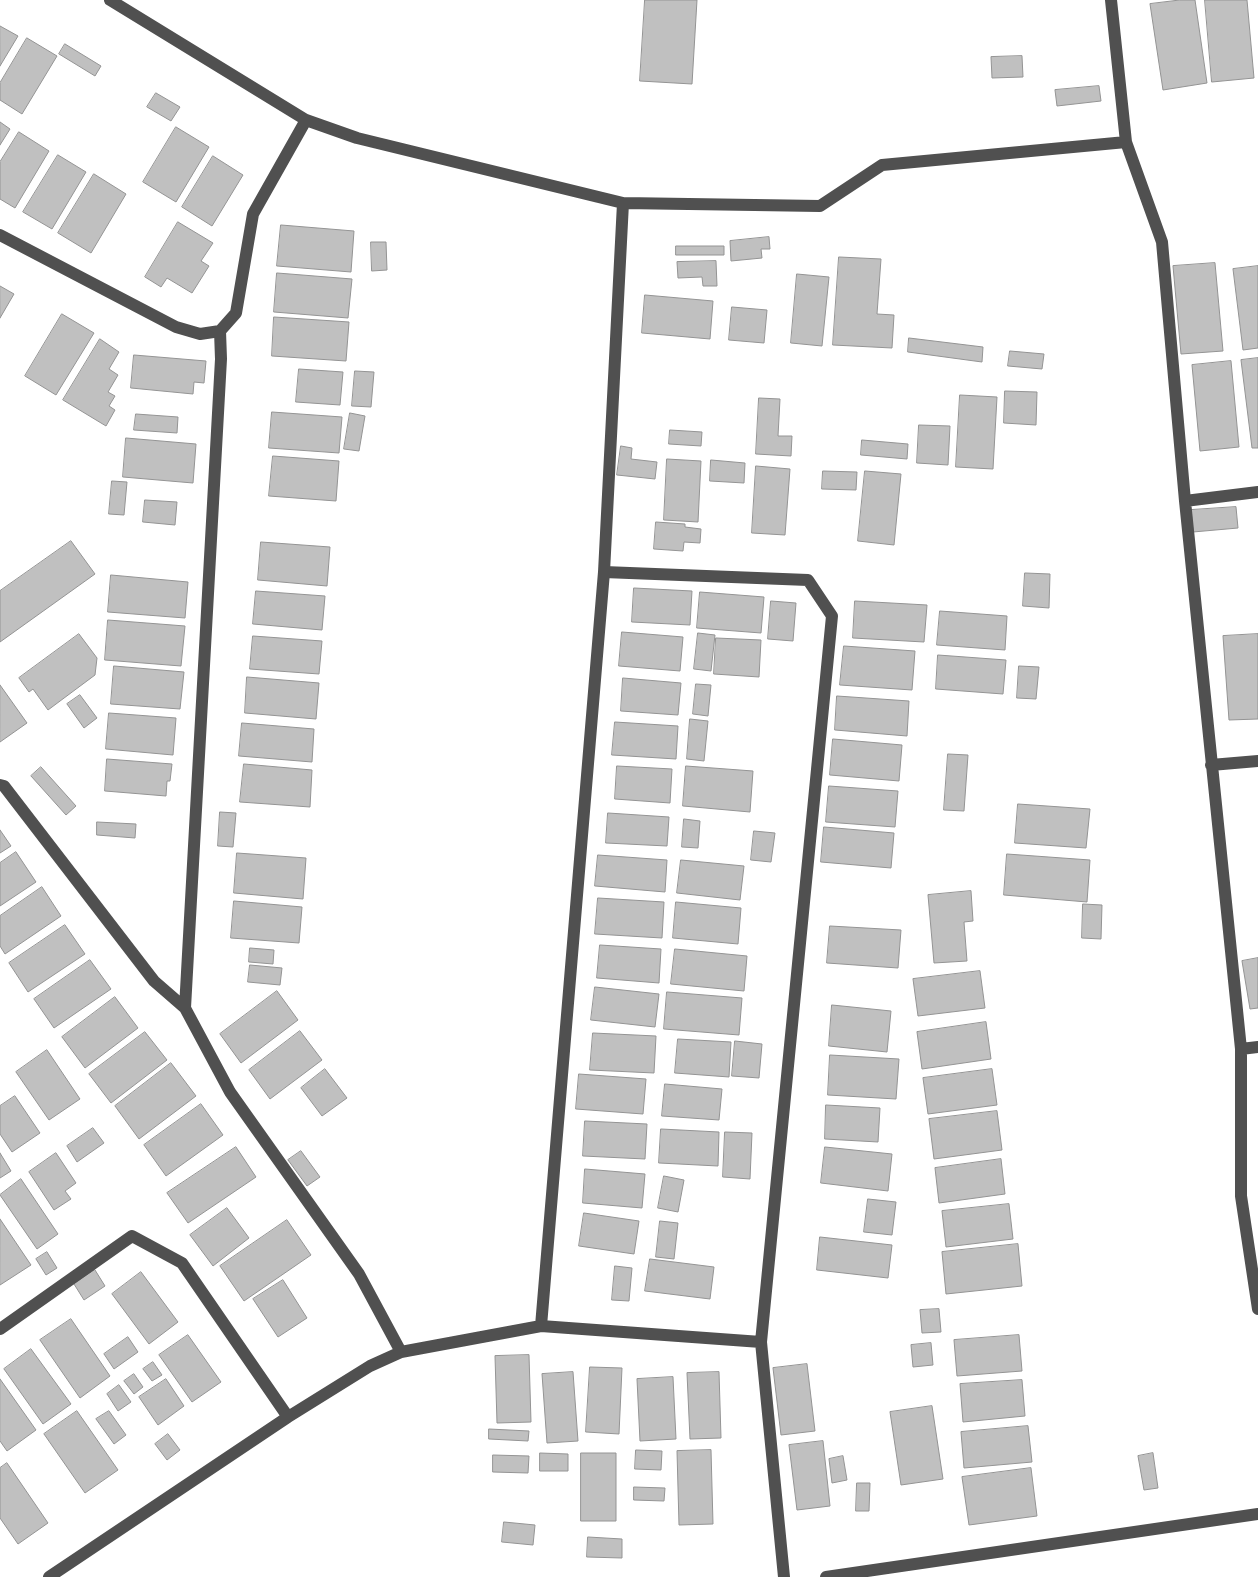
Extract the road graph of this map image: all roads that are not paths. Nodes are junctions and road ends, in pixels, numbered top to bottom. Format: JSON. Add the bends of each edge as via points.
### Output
{"nodes":[{"id":1,"x":110,"y":0,"type":"edge"},
{"id":2,"x":1111,"y":0,"type":"edge"},
{"id":3,"x":306,"y":120,"type":"junction"},
{"id":4,"x":1126,"y":142,"type":"junction"},
{"id":5,"x":623,"y":203,"type":"junction"},
{"id":6,"x":0,"y":235,"type":"edge"},
{"id":7,"x":220,"y":331,"type":"junction"},
{"id":8,"x":1258,"y":492,"type":"edge"},
{"id":9,"x":1185,"y":501,"type":"junction"},
{"id":10,"x":604,"y":572,"type":"junction"},
{"id":11,"x":1258,"y":761,"type":"edge"},
{"id":12,"x":1212,"y":765,"type":"junction"},
{"id":13,"x":0,"y":785,"type":"edge"},
{"id":14,"x":185,"y":1008,"type":"junction"},
{"id":15,"x":1258,"y":1047,"type":"edge"},
{"id":16,"x":1241,"y":1049,"type":"junction"},
{"id":17,"x":1258,"y":1309,"type":"edge"},
{"id":18,"x":541,"y":1326,"type":"junction"},
{"id":19,"x":0,"y":1329,"type":"edge"},
{"id":20,"x":761,"y":1342,"type":"junction"},
{"id":21,"x":401,"y":1352,"type":"junction"},
{"id":22,"x":288,"y":1417,"type":"junction"},
{"id":23,"x":1258,"y":1514,"type":"edge"},
{"id":24,"x":49,"y":1577,"type":"edge"},
{"id":25,"x":784,"y":1577,"type":"edge"},
{"id":26,"x":826,"y":1577,"type":"edge"}],
"edges":[{"from":1,"to":3,"type":"street"},
{"from":2,"to":4,"type":"street"},
{"from":3,"to":5,"type":"street","via":[[357,138]]},
{"from":3,"to":7,"type":"street","via":[[253,214],[236,313]]},
{"from":4,"to":5,"type":"street","via":[[882,165],[820,206]]},
{"from":4,"to":9,"type":"street","via":[[1162,242]]},
{"from":5,"to":10,"type":"street"},
{"from":6,"to":7,"type":"street","via":[[176,328],[200,334]]},
{"from":7,"to":14,"type":"street"},
{"from":8,"to":9,"type":"street"},
{"from":9,"to":12,"type":"street"},
{"from":10,"to":18,"type":"street"},
{"from":10,"to":20,"type":"street","via":[[808,580],[832,616]]},
{"from":11,"to":12,"type":"street"},
{"from":12,"to":16,"type":"street"},
{"from":13,"to":14,"type":"street","via":[[4,786],[154,981]]},
{"from":14,"to":21,"type":"street","via":[[230,1092],[358,1274]]},
{"from":15,"to":16,"type":"street"},
{"from":16,"to":17,"type":"street","via":[[1242,1196]]},
{"from":18,"to":20,"type":"street"},
{"from":18,"to":21,"type":"street"},
{"from":19,"to":22,"type":"street","via":[[132,1236],[182,1263]]},
{"from":20,"to":25,"type":"street"},
{"from":21,"to":22,"type":"street","via":[[370,1366]]},
{"from":22,"to":24,"type":"street"},
{"from":23,"to":26,"type":"street"}]}
